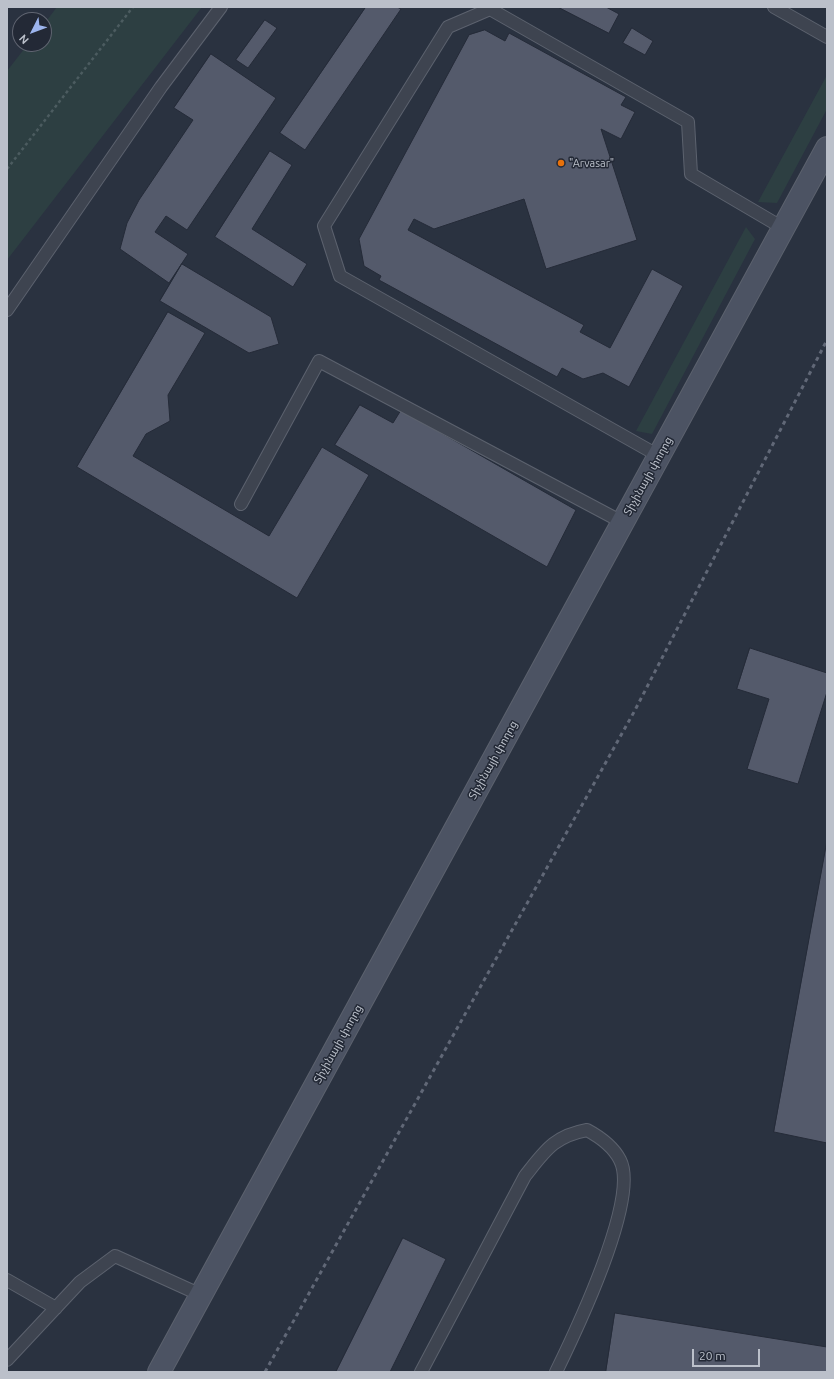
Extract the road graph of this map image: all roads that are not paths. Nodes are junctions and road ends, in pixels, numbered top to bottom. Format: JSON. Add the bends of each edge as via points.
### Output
{"nodes":[{"id":1,"x":221,"y":7,"type":"edge"},
{"id":2,"x":774,"y":7,"type":"edge"},
{"id":3,"x":827,"y":37,"type":"edge"},
{"id":4,"x":827,"y":148,"type":"edge"},
{"id":5,"x":783,"y":228,"type":"junction"},
{"id":6,"x":7,"y":310,"type":"edge"},
{"id":7,"x":659,"y":456,"type":"junction"},
{"id":8,"x":241,"y":504,"type":"dead end"},
{"id":9,"x":622,"y":522,"type":"junction"},
{"id":10,"x":7,"y":1280,"type":"edge"},
{"id":11,"x":201,"y":1295,"type":"junction"},
{"id":12,"x":56,"y":1308,"type":"junction"},
{"id":13,"x":7,"y":1360,"type":"edge"},
{"id":14,"x":159,"y":1372,"type":"edge"},
{"id":15,"x":421,"y":1372,"type":"edge"},
{"id":16,"x":556,"y":1372,"type":"edge"}],
"edges":[{"from":1,"to":6,"type":"lane","via":[[161,87]]},
{"from":2,"to":3,"type":"lane"},
{"from":4,"to":5,"type":"street","name":"Տիչինայի փողոց"},
{"from":5,"to":7,"type":"street","name":"Տիչինայի փողոց"},
{"from":5,"to":7,"type":"lane","via":[[691,174],[688,122],[490,9],[448,27],[324,226],[340,276]]},
{"from":7,"to":9,"type":"street","name":"Տիչինայի փողոց"},
{"from":8,"to":9,"type":"lane","via":[[318,361]]},
{"from":9,"to":11,"type":"street","name":"Տիչինայի փողոց"},
{"from":10,"to":12,"type":"lane"},
{"from":11,"to":12,"type":"lane","via":[[115,1256],[80,1282]]},
{"from":11,"to":14,"type":"street","name":"Տիչինայի փողոց"},
{"from":12,"to":13,"type":"lane"},
{"from":15,"to":16,"type":"lane","via":[[525,1176],[547,1149],[569,1133],[587,1130],[604,1139],[621,1160],[624,1188],[612,1243]]}]}
